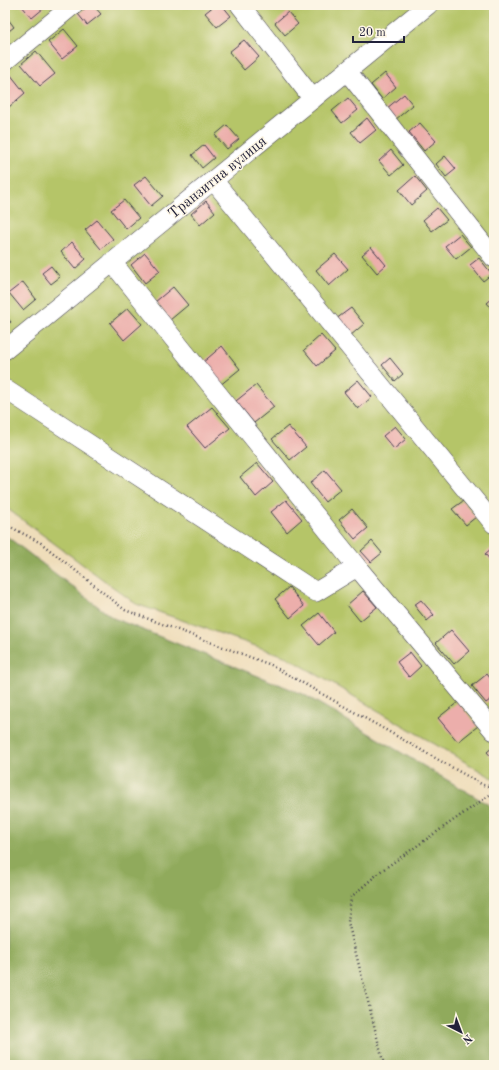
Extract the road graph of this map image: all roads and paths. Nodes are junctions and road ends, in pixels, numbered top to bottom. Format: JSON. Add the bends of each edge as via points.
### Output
{"nodes":[{"id":1,"x":73,"y":5,"type":"edge"},
{"id":2,"x":240,"y":5,"type":"edge"},
{"id":3,"x":428,"y":5,"type":"edge"},
{"id":4,"x":5,"y":61,"type":"edge"},
{"id":5,"x":347,"y":71,"type":"junction"},
{"id":6,"x":313,"y":99,"type":"junction"},
{"id":7,"x":213,"y":180,"type":"junction"},
{"id":8,"x":494,"y":258,"type":"edge"},
{"id":9,"x":112,"y":262,"type":"junction"},
{"id":10,"x":5,"y":350,"type":"edge"},
{"id":11,"x":5,"y":389,"type":"edge"},
{"id":12,"x":5,"y":524,"type":"edge"},
{"id":13,"x":494,"y":524,"type":"edge"},
{"id":14,"x":357,"y":567,"type":"junction"},
{"id":15,"x":494,"y":731,"type":"edge"},
{"id":16,"x":494,"y":787,"type":"edge"},
{"id":17,"x":494,"y":792,"type":"edge"},
{"id":18,"x":384,"y":1065,"type":"edge"}],
"edges":[{"from":1,"to":4,"type":"street"},
{"from":2,"to":6,"type":"street"},
{"from":3,"to":5,"type":"street","name":"Транзитна вулиця"},
{"from":5,"to":6,"type":"street","name":"Транзитна вулиця"},
{"from":5,"to":8,"type":"street"},
{"from":6,"to":7,"type":"street","name":"Транзитна вулиця"},
{"from":7,"to":9,"type":"street","name":"Транзитна вулиця"},
{"from":7,"to":13,"type":"street"},
{"from":9,"to":10,"type":"street","name":"Транзитна вулиця"},
{"from":9,"to":14,"type":"street"},
{"from":11,"to":14,"type":"street","via":[[316,592]]},
{"from":12,"to":16,"type":"path","via":[[41,543],[125,610],[270,665],[483,785]]},
{"from":14,"to":15,"type":"street"},
{"from":17,"to":18,"type":"path","via":[[381,871],[351,897],[348,922]]}]}
